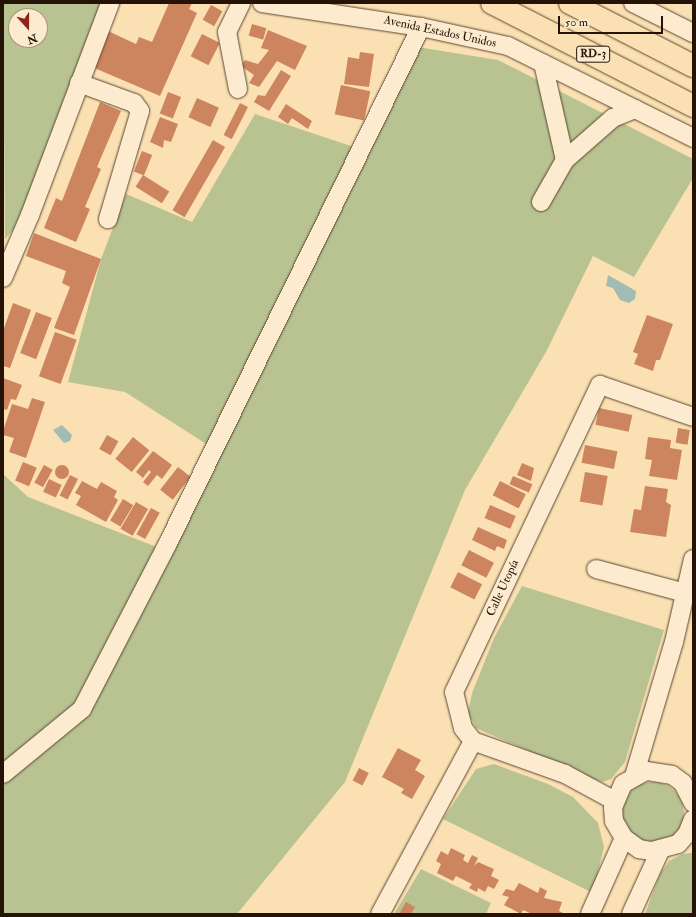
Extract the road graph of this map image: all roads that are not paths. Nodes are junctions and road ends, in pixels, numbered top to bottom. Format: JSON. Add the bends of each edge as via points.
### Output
{"nodes":[{"id":1,"x":110,"y":3,"type":"edge"},
{"id":2,"x":241,"y":3,"type":"edge"},
{"id":3,"x":262,"y":3,"type":"edge"},
{"id":4,"x":492,"y":3,"type":"edge"},
{"id":5,"x":570,"y":3,"type":"edge"},
{"id":6,"x":633,"y":3,"type":"edge"},
{"id":7,"x":657,"y":8,"type":"edge"},
{"id":8,"x":421,"y":27,"type":"junction"},
{"id":9,"x":693,"y":33,"type":"edge"},
{"id":10,"x":543,"y":63,"type":"junction"},
{"id":11,"x":693,"y":66,"type":"edge"},
{"id":12,"x":79,"y":83,"type":"junction"},
{"id":13,"x":238,"y":89,"type":"dead end"},
{"id":14,"x":693,"y":106,"type":"edge"},
{"id":15,"x":635,"y":109,"type":"junction"},
{"id":16,"x":693,"y":138,"type":"edge"},
{"id":17,"x":565,"y":160,"type":"junction"},
{"id":18,"x":541,"y":202,"type":"dead end"},
{"id":19,"x":108,"y":219,"type":"dead end"},
{"id":20,"x":3,"y":278,"type":"edge"},
{"id":21,"x":693,"y":417,"type":"edge"},
{"id":22,"x":693,"y":558,"type":"edge"},
{"id":23,"x":596,"y":569,"type":"dead end"},
{"id":24,"x":685,"y":593,"type":"junction"},
{"id":25,"x":473,"y":741,"type":"junction"},
{"id":26,"x":3,"y":774,"type":"edge"},
{"id":27,"x":634,"y":776,"type":"junction"},
{"id":28,"x":615,"y":801,"type":"junction"},
{"id":29,"x":693,"y":803,"type":"edge"},
{"id":30,"x":692,"y":826,"type":"edge"},
{"id":31,"x":624,"y":838,"type":"junction"},
{"id":32,"x":660,"y":850,"type":"junction"},
{"id":33,"x":380,"y":914,"type":"edge"},
{"id":34,"x":590,"y":914,"type":"edge"},
{"id":35,"x":631,"y":914,"type":"edge"}],
"edges":[{"from":1,"to":12,"type":"street"},
{"from":2,"to":13,"type":"street","via":[[227,32]]},
{"from":3,"to":8,"type":"street","name":"Avenida Estados Unidos"},
{"from":4,"to":14,"type":"highway","number":"RD-3"},
{"from":5,"to":11,"type":"highway"},
{"from":6,"to":7,"type":"street"},
{"from":7,"to":9,"type":"street"},
{"from":8,"to":10,"type":"street","name":"Avenida Estados Unidos","via":[[508,46]]},
{"from":8,"to":26,"type":"street","via":[[170,538],[82,709]]},
{"from":10,"to":15,"type":"street","name":"Avenida Estados Unidos"},
{"from":10,"to":17,"type":"street"},
{"from":12,"to":19,"type":"street","via":[[134,103],[140,111]]},
{"from":12,"to":20,"type":"street","via":[[30,215]]},
{"from":15,"to":16,"type":"street","name":"Avenida Estados Unidos"},
{"from":15,"to":17,"type":"street","via":[[613,118]]},
{"from":17,"to":18,"type":"street"},
{"from":21,"to":25,"type":"street","name":"Calle Utopía","via":[[600,385],[454,692],[463,728]]},
{"from":22,"to":24,"type":"street"},
{"from":23,"to":24,"type":"street"},
{"from":24,"to":27,"type":"street","via":[[674,642]]},
{"from":25,"to":28,"type":"street","via":[[565,774]]},
{"from":25,"to":33,"type":"street"},
{"from":27,"to":28,"type":"street","via":[[623,784]]},
{"from":27,"to":29,"type":"street","via":[[646,771],[672,775],[684,783]]},
{"from":28,"to":31,"type":"street","via":[[614,821]]},
{"from":30,"to":32,"type":"street","via":[[678,844]]},
{"from":31,"to":32,"type":"street","via":[[639,849]]},
{"from":31,"to":34,"type":"street"},
{"from":32,"to":35,"type":"street"}]}
